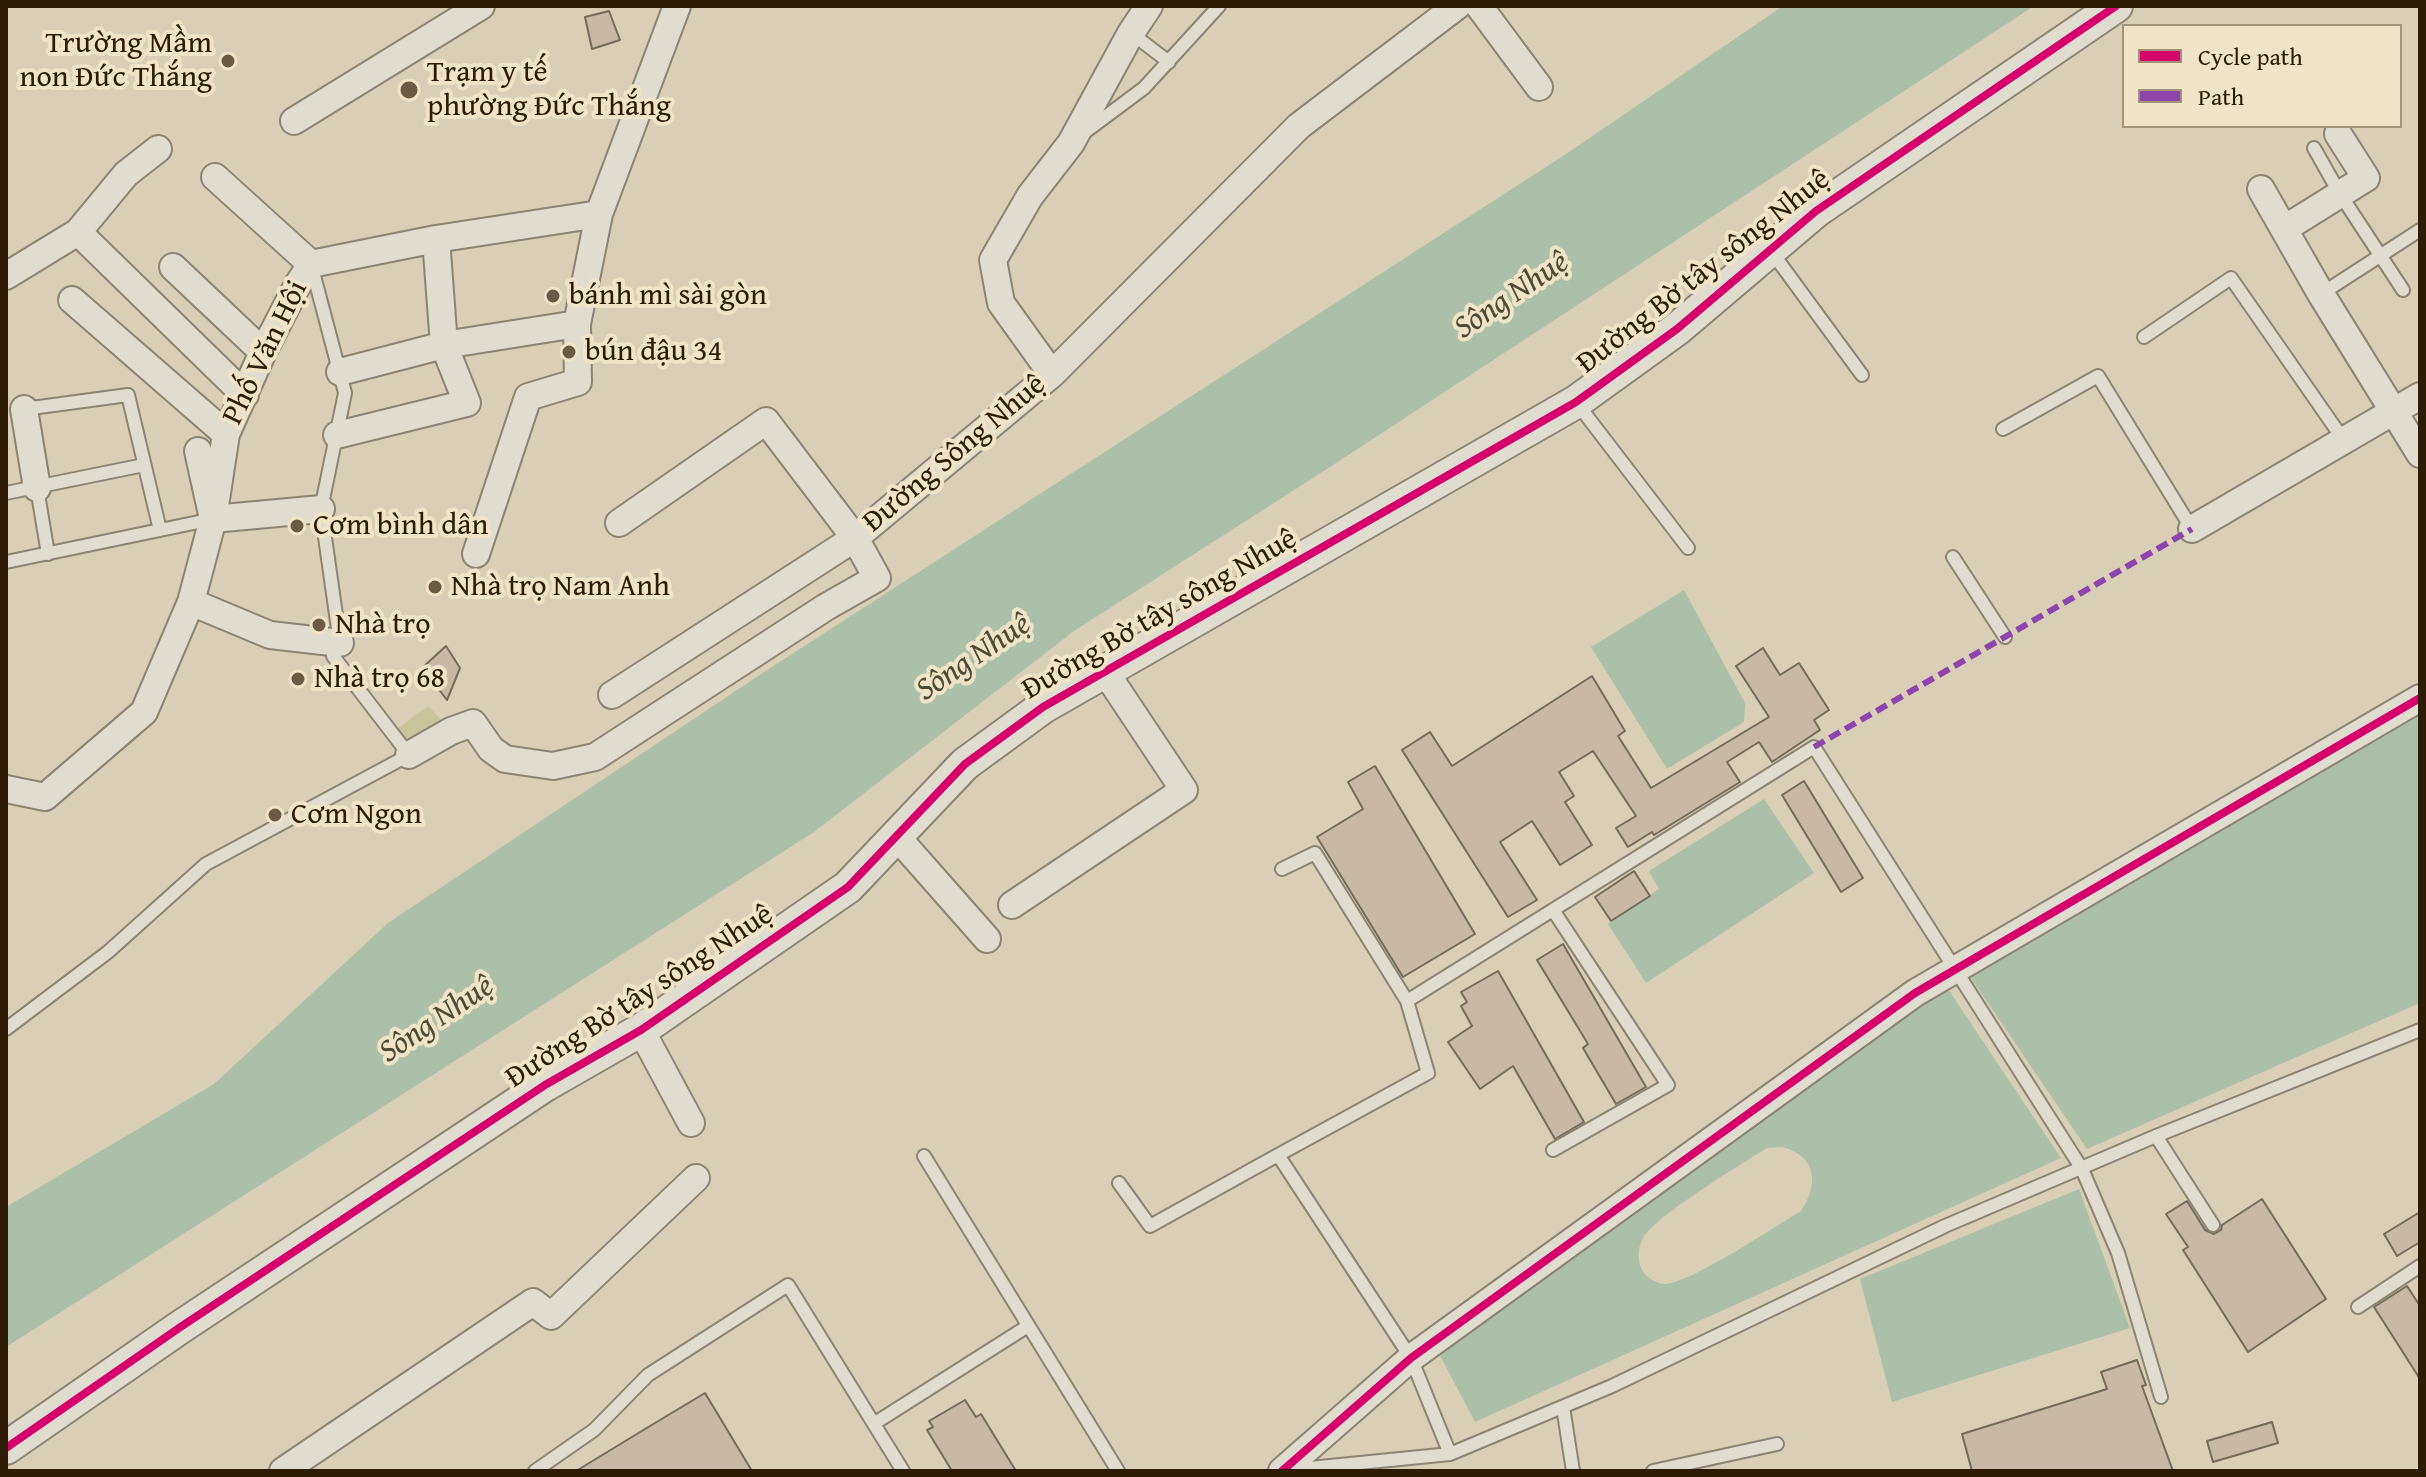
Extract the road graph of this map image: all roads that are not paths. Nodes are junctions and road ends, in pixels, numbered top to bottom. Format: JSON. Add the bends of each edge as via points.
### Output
{"nodes":[{"id":1,"x":481,"y":6,"type":"edge"},
{"id":2,"x":677,"y":6,"type":"edge"},
{"id":3,"x":1149,"y":6,"type":"edge"},
{"id":4,"x":1219,"y":6,"type":"edge"},
{"id":5,"x":1457,"y":6,"type":"edge"},
{"id":6,"x":1479,"y":6,"type":"edge"},
{"id":7,"x":2116,"y":6,"type":"edge"},
{"id":8,"x":1131,"y":33,"type":"junction"},
{"id":9,"x":1169,"y":62,"type":"junction"},
{"id":10,"x":1539,"y":87,"type":"dead end"},
{"id":11,"x":294,"y":121,"type":"dead end"},
{"id":12,"x":2338,"y":134,"type":"dead end"},
{"id":13,"x":1071,"y":143,"type":"junction"},
{"id":14,"x":2314,"y":148,"type":"dead end"},
{"id":15,"x":158,"y":149,"type":"dead end"},
{"id":16,"x":215,"y":177,"type":"dead end"},
{"id":17,"x":2261,"y":189,"type":"dead end"},
{"id":18,"x":2340,"y":194,"type":"junction"},
{"id":19,"x":599,"y":214,"type":"junction"},
{"id":20,"x":2284,"y":229,"type":"junction"},
{"id":21,"x":2420,"y":230,"type":"edge"},
{"id":22,"x":78,"y":232,"type":"junction"},
{"id":23,"x":436,"y":239,"type":"junction"},
{"id":24,"x":1769,"y":249,"type":"junction"},
{"id":25,"x":2380,"y":254,"type":"junction"},
{"id":26,"x":311,"y":264,"type":"junction"},
{"id":27,"x":173,"y":267,"type":"dead end"},
{"id":28,"x":6,"y":276,"type":"edge"},
{"id":29,"x":2403,"y":290,"type":"dead end"},
{"id":30,"x":2321,"y":294,"type":"junction"},
{"id":31,"x":72,"y":300,"type":"dead end"},
{"id":32,"x":577,"y":324,"type":"junction"},
{"id":33,"x":2144,"y":337,"type":"dead end"},
{"id":34,"x":444,"y":345,"type":"junction"},
{"id":35,"x":263,"y":352,"type":"junction"},
{"id":36,"x":1059,"y":366,"type":"junction"},
{"id":37,"x":340,"y":372,"type":"junction"},
{"id":38,"x":1862,"y":375,"type":"dead end"},
{"id":39,"x":245,"y":395,"type":"junction"},
{"id":40,"x":2420,"y":396,"type":"edge"},
{"id":41,"x":1576,"y":402,"type":"junction"},
{"id":42,"x":24,"y":409,"type":"joint"},
{"id":43,"x":2393,"y":413,"type":"junction"},
{"id":44,"x":2003,"y":429,"type":"dead end"},
{"id":45,"x":226,"y":434,"type":"junction"},
{"id":46,"x":337,"y":435,"type":"junction"},
{"id":47,"x":2345,"y":442,"type":"junction"},
{"id":48,"x":198,"y":451,"type":"dead end"},
{"id":49,"x":2420,"y":454,"type":"edge"},
{"id":50,"x":144,"y":465,"type":"junction"},
{"id":51,"x":37,"y":488,"type":"junction"},
{"id":52,"x":6,"y":493,"type":"edge"},
{"id":53,"x":321,"y":509,"type":"junction"},
{"id":54,"x":213,"y":519,"type":"junction"},
{"id":55,"x":619,"y":523,"type":"dead end"},
{"id":56,"x":2192,"y":529,"type":"joint"},
{"id":57,"x":160,"y":530,"type":"junction"},
{"id":58,"x":855,"y":538,"type":"junction"},
{"id":59,"x":1688,"y":548,"type":"dead end"},
{"id":60,"x":48,"y":554,"type":"junction"},
{"id":61,"x":476,"y":554,"type":"dead end"},
{"id":62,"x":1953,"y":557,"type":"dead end"},
{"id":63,"x":6,"y":562,"type":"edge"},
{"id":64,"x":191,"y":602,"type":"junction"},
{"id":65,"x":2005,"y":637,"type":"dead end"},
{"id":66,"x":340,"y":643,"type":"junction"},
{"id":67,"x":1106,"y":673,"type":"junction"},
{"id":68,"x":612,"y":695,"type":"dead end"},
{"id":69,"x":2420,"y":698,"type":"edge"},
{"id":70,"x":409,"y":755,"type":"junction"},
{"id":71,"x":8,"y":796,"type":"edge"},
{"id":72,"x":897,"y":837,"type":"junction"},
{"id":73,"x":1282,"y":869,"type":"dead end"},
{"id":74,"x":1012,"y":905,"type":"dead end"},
{"id":75,"x":1553,"y":910,"type":"junction"},
{"id":76,"x":987,"y":939,"type":"dead end"},
{"id":77,"x":1954,"y":970,"type":"junction"},
{"id":78,"x":1407,"y":1001,"type":"junction"},
{"id":79,"x":6,"y":1029,"type":"edge"},
{"id":80,"x":641,"y":1030,"type":"junction"},
{"id":81,"x":2420,"y":1030,"type":"edge"},
{"id":82,"x":691,"y":1123,"type":"dead end"},
{"id":83,"x":2156,"y":1136,"type":"junction"},
{"id":84,"x":1553,"y":1150,"type":"dead end"},
{"id":85,"x":1278,"y":1155,"type":"junction"},
{"id":86,"x":924,"y":1156,"type":"dead end"},
{"id":87,"x":2082,"y":1169,"type":"junction"},
{"id":88,"x":696,"y":1178,"type":"dead end"},
{"id":89,"x":1119,"y":1183,"type":"dead end"},
{"id":90,"x":2213,"y":1225,"type":"dead end"},
{"id":91,"x":2420,"y":1266,"type":"edge"},
{"id":92,"x":2358,"y":1307,"type":"dead end"},
{"id":93,"x":1028,"y":1326,"type":"junction"},
{"id":94,"x":1411,"y":1358,"type":"junction"},
{"id":95,"x":2161,"y":1397,"type":"dead end"},
{"id":96,"x":1563,"y":1407,"type":"junction"},
{"id":97,"x":875,"y":1423,"type":"junction"},
{"id":98,"x":1777,"y":1444,"type":"dead end"},
{"id":99,"x":6,"y":1448,"type":"edge"},
{"id":100,"x":1450,"y":1454,"type":"junction"},
{"id":101,"x":1723,"y":1455,"type":"junction"},
{"id":102,"x":283,"y":1471,"type":"edge"},
{"id":103,"x":535,"y":1471,"type":"edge"},
{"id":104,"x":903,"y":1471,"type":"edge"},
{"id":105,"x":1118,"y":1471,"type":"edge"},
{"id":106,"x":1282,"y":1471,"type":"edge"},
{"id":107,"x":1573,"y":1471,"type":"edge"},
{"id":108,"x":1653,"y":1471,"type":"edge"},
{"id":109,"x":1727,"y":1471,"type":"edge"}],
"edges":[{"from":1,"to":11,"type":"street"},
{"from":2,"to":19,"type":"street"},
{"from":3,"to":8,"type":"street"},
{"from":4,"to":9,"type":"lane"},
{"from":5,"to":36,"type":"street","name":"Đường Sông Nhuệ","via":[[1299,126]]},
{"from":6,"to":10,"type":"street"},
{"from":7,"to":24,"type":"street","name":"Đường Bờ tây sông Nhuệ","via":[[1816,211]]},
{"from":8,"to":9,"type":"lane"},
{"from":8,"to":13,"type":"street"},
{"from":9,"to":13,"type":"lane","via":[[1144,88]]},
{"from":12,"to":18,"type":"street","via":[[2366,178]]},
{"from":13,"to":36,"type":"street","via":[[1030,196],[993,260],[1001,303]]},
{"from":14,"to":18,"type":"lane"},
{"from":15,"to":22,"type":"street","via":[[126,174]]},
{"from":16,"to":26,"type":"street"},
{"from":17,"to":20,"type":"street"},
{"from":18,"to":20,"type":"street"},
{"from":18,"to":25,"type":"lane"},
{"from":19,"to":23,"type":"street","name":"Phố Văn Hội"},
{"from":19,"to":32,"type":"street"},
{"from":20,"to":30,"type":"street"},
{"from":21,"to":25,"type":"lane"},
{"from":22,"to":28,"type":"street"},
{"from":22,"to":39,"type":"street"},
{"from":23,"to":26,"type":"street","name":"Phố Văn Hội"},
{"from":23,"to":34,"type":"street"},
{"from":24,"to":38,"type":"lane"},
{"from":24,"to":41,"type":"street","name":"Đường Bờ tây sông Nhuệ","via":[[1677,329]]},
{"from":25,"to":29,"type":"lane"},
{"from":25,"to":30,"type":"lane"},
{"from":26,"to":35,"type":"street","name":"Phố Văn Hội"},
{"from":26,"to":37,"type":"lane"},
{"from":27,"to":35,"type":"street"},
{"from":30,"to":43,"type":"street"},
{"from":31,"to":45,"type":"street"},
{"from":32,"to":34,"type":"street"},
{"from":32,"to":61,"type":"street","via":[[578,382],[528,397]]},
{"from":33,"to":47,"type":"lane","via":[[2231,278]]},
{"from":34,"to":37,"type":"street"},
{"from":34,"to":46,"type":"street","via":[[467,403]]},
{"from":35,"to":39,"type":"street","name":"Phố Văn Hội"},
{"from":36,"to":58,"type":"street","name":"Đường Sông Nhuệ"},
{"from":37,"to":46,"type":"lane","via":[[345,393]]},
{"from":39,"to":45,"type":"street","name":"Phố Văn Hội"},
{"from":40,"to":43,"type":"street"},
{"from":41,"to":59,"type":"lane"},
{"from":41,"to":67,"type":"street","name":"Đường Bờ tây sông Nhuệ"},
{"from":42,"to":50,"type":"lane","via":[[128,395]]},
{"from":42,"to":51,"type":"street"},
{"from":43,"to":47,"type":"street"},
{"from":43,"to":49,"type":"street"},
{"from":44,"to":56,"type":"lane","via":[[2098,376]]},
{"from":45,"to":54,"type":"street","name":"Phố Văn Hội"},
{"from":46,"to":53,"type":"lane"},
{"from":47,"to":56,"type":"street"},
{"from":48,"to":54,"type":"street"},
{"from":50,"to":51,"type":"lane"},
{"from":50,"to":57,"type":"lane"},
{"from":51,"to":52,"type":"lane"},
{"from":51,"to":60,"type":"lane"},
{"from":53,"to":54,"type":"street"},
{"from":53,"to":66,"type":"lane"},
{"from":54,"to":57,"type":"lane"},
{"from":54,"to":64,"type":"street","name":"Phố Văn Hội"},
{"from":55,"to":58,"type":"street","via":[[766,421]]},
{"from":57,"to":60,"type":"lane"},
{"from":58,"to":68,"type":"street"},
{"from":58,"to":70,"type":"street","name":"Đường Sông Nhuệ","via":[[877,578],[595,757],[553,766],[505,759],[473,723]]},
{"from":60,"to":63,"type":"lane"},
{"from":62,"to":65,"type":"lane"},
{"from":64,"to":66,"type":"street","via":[[270,635]]},
{"from":64,"to":71,"type":"street","name":"Phố Văn Hội","via":[[144,712],[45,797]]},
{"from":66,"to":70,"type":"lane","via":[[333,656]]},
{"from":67,"to":72,"type":"street","name":"Đường Bờ tây sông Nhuệ","via":[[1043,707],[965,764]]},
{"from":67,"to":74,"type":"street","via":[[1184,790]]},
{"from":69,"to":77,"type":"street"},
{"from":70,"to":79,"type":"lane","via":[[206,864],[108,952]]},
{"from":72,"to":76,"type":"street"},
{"from":72,"to":80,"type":"street","name":"Đường Bờ tây sông Nhuệ","via":[[848,887]]},
{"from":73,"to":78,"type":"lane","via":[[1315,853]]},
{"from":75,"to":77,"type":"lane","via":[[1814,747]]},
{"from":75,"to":78,"type":"lane"},
{"from":75,"to":84,"type":"lane","via":[[1668,1085]]},
{"from":77,"to":87,"type":"lane"},
{"from":77,"to":94,"type":"street"},
{"from":78,"to":85,"type":"lane","via":[[1428,1073]]},
{"from":80,"to":82,"type":"street"},
{"from":80,"to":99,"type":"street","name":"Đường Bờ tây sông Nhuệ","via":[[545,1085]]},
{"from":81,"to":83,"type":"lane"},
{"from":83,"to":87,"type":"lane"},
{"from":83,"to":90,"type":"lane"},
{"from":85,"to":89,"type":"lane","via":[[1150,1226]]},
{"from":85,"to":94,"type":"lane"},
{"from":86,"to":93,"type":"lane"},
{"from":87,"to":95,"type":"lane","via":[[2118,1253]]},
{"from":87,"to":96,"type":"lane","via":[[1945,1226]]},
{"from":88,"to":102,"type":"street","via":[[551,1316],[533,1302]]},
{"from":91,"to":92,"type":"lane"},
{"from":93,"to":97,"type":"lane"},
{"from":93,"to":105,"type":"lane"},
{"from":94,"to":100,"type":"lane"},
{"from":94,"to":106,"type":"street"},
{"from":96,"to":100,"type":"lane"},
{"from":96,"to":107,"type":"lane"},
{"from":97,"to":103,"type":"lane","via":[[788,1285],[648,1375],[594,1430]]},
{"from":97,"to":104,"type":"lane"},
{"from":98,"to":101,"type":"lane"},
{"from":100,"to":106,"type":"lane"},
{"from":101,"to":108,"type":"lane"},
{"from":101,"to":109,"type":"lane"}]}
